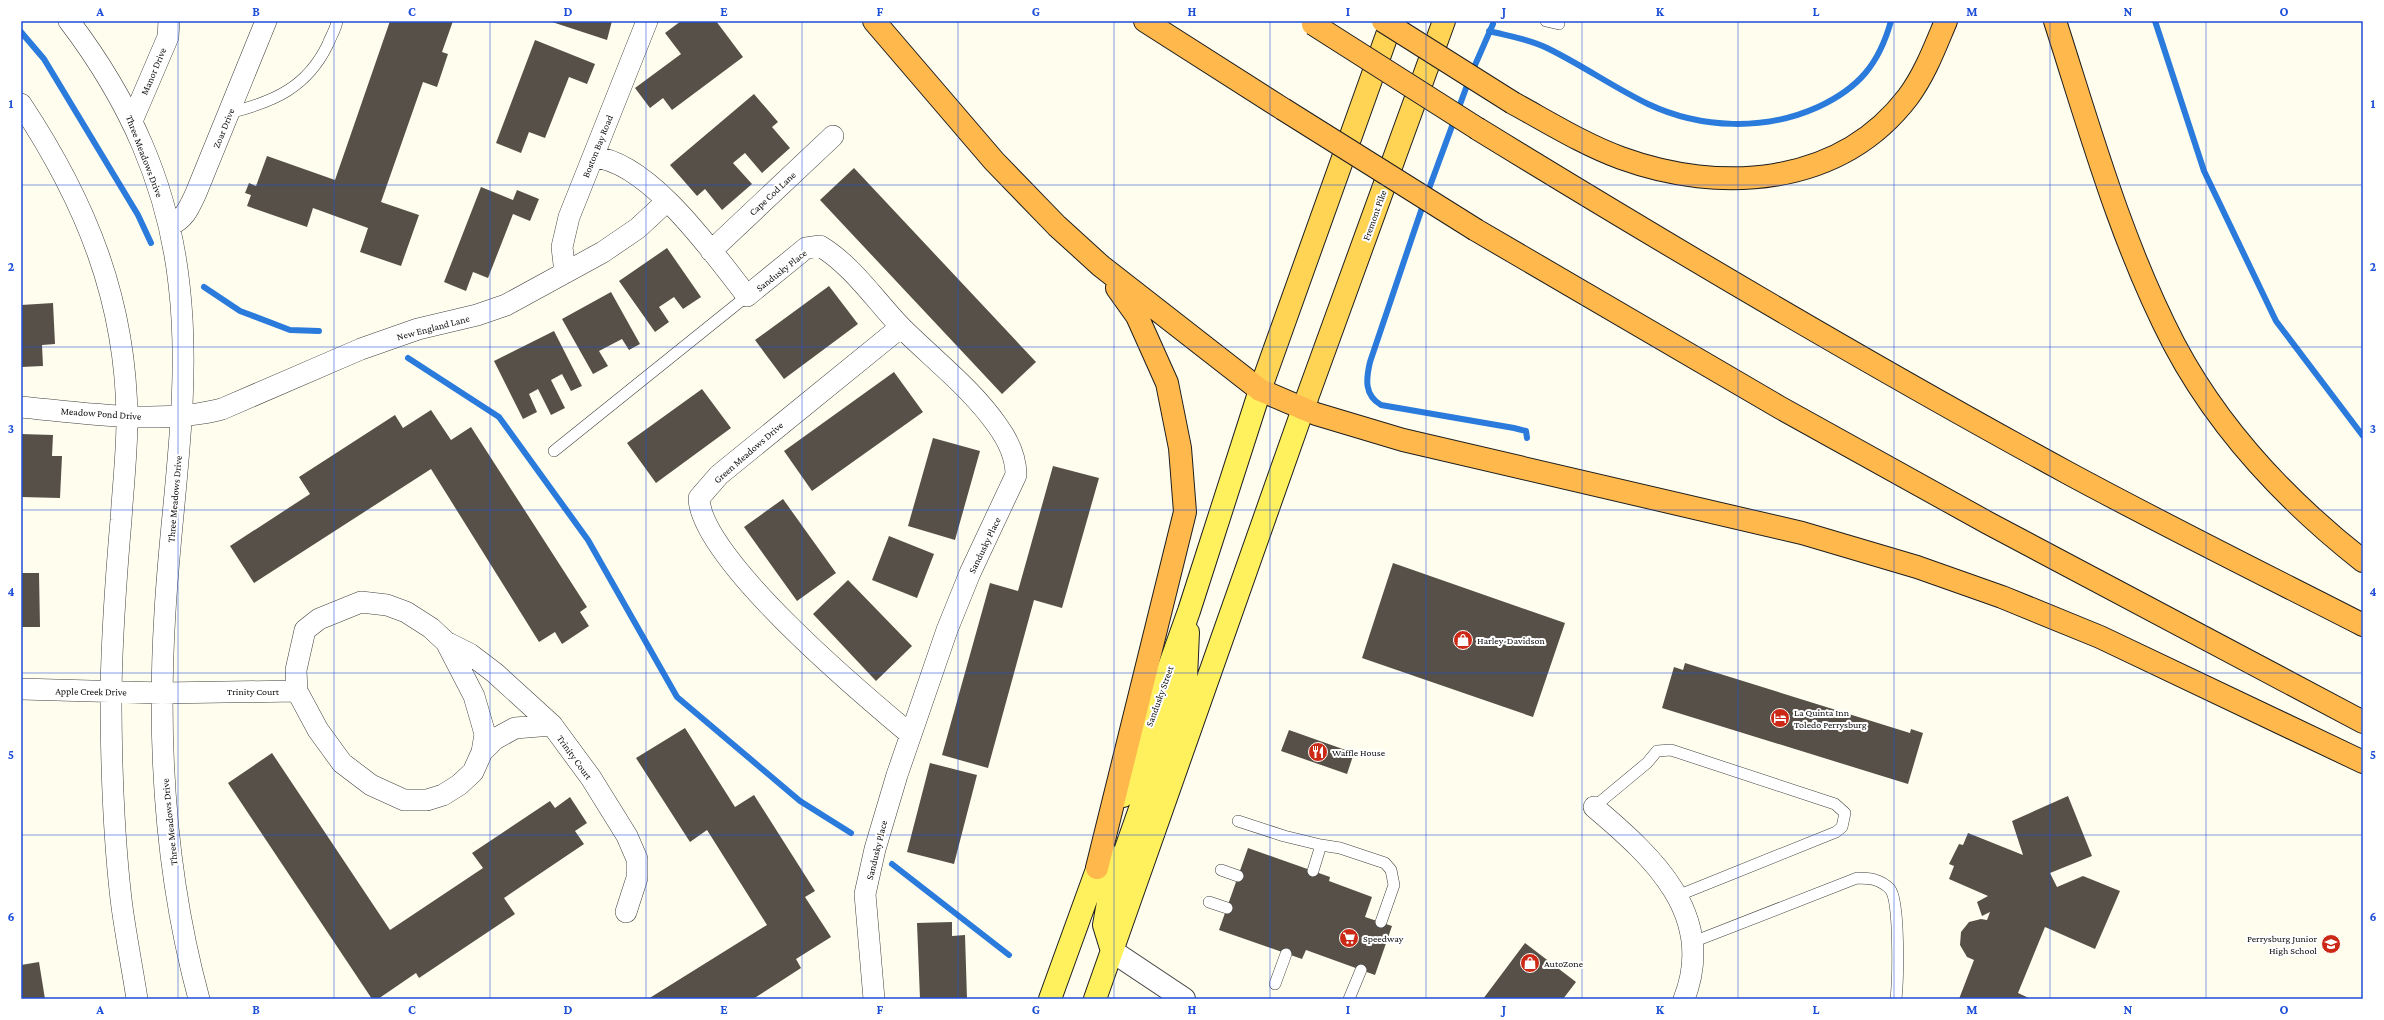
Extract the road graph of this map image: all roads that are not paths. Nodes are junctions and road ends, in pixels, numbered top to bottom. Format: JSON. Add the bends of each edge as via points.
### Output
{"nodes":[{"id":1,"x":69,"y":21,"type":"edge"},
{"id":2,"x":169,"y":21,"type":"edge"},
{"id":3,"x":266,"y":21,"type":"edge"},
{"id":4,"x":337,"y":21,"type":"edge"},
{"id":5,"x":647,"y":21,"type":"edge"},
{"id":6,"x":874,"y":21,"type":"edge"},
{"id":7,"x":1145,"y":21,"type":"edge"},
{"id":8,"x":1383,"y":21,"type":"edge"},
{"id":9,"x":1392,"y":21,"type":"edge"},
{"id":10,"x":1444,"y":21,"type":"edge"},
{"id":11,"x":1546,"y":21,"type":"edge"},
{"id":12,"x":1946,"y":21,"type":"edge"},
{"id":13,"x":2055,"y":21,"type":"edge"},
{"id":14,"x":1310,"y":22,"type":"edge"},
{"id":15,"x":1559,"y":24,"type":"dead end"},
{"id":16,"x":21,"y":104,"type":"edge"},
{"id":17,"x":229,"y":114,"type":"junction"},
{"id":18,"x":132,"y":121,"type":"junction"},
{"id":19,"x":833,"y":136,"type":"dead end"},
{"id":20,"x":593,"y":158,"type":"junction"},
{"id":21,"x":667,"y":201,"type":"junction"},
{"id":22,"x":169,"y":226,"type":"junction"},
{"id":23,"x":711,"y":251,"type":"junction"},
{"id":24,"x":1101,"y":266,"type":"junction"},
{"id":25,"x":565,"y":273,"type":"junction"},
{"id":26,"x":747,"y":296,"type":"junction"},
{"id":27,"x":901,"y":327,"type":"junction"},
{"id":28,"x":1260,"y":390,"type":"junction"},
{"id":29,"x":21,"y":407,"type":"edge"},
{"id":30,"x":1303,"y":409,"type":"junction"},
{"id":31,"x":181,"y":414,"type":"junction"},
{"id":32,"x":127,"y":417,"type":"junction"},
{"id":33,"x":554,"y":451,"type":"dead end"},
{"id":34,"x":2363,"y":561,"type":"edge"},
{"id":35,"x":1189,"y":611,"type":"junction"},
{"id":36,"x":2363,"y":626,"type":"edge"},
{"id":37,"x":446,"y":642,"type":"junction"},
{"id":38,"x":21,"y":689,"type":"edge"},
{"id":39,"x":111,"y":691,"type":"junction"},
{"id":40,"x":297,"y":691,"type":"junction"},
{"id":41,"x":162,"y":693,"type":"junction"},
{"id":42,"x":2363,"y":722,"type":"edge"},
{"id":43,"x":552,"y":725,"type":"junction"},
{"id":44,"x":910,"y":734,"type":"junction"},
{"id":45,"x":482,"y":752,"type":"junction"},
{"id":46,"x":2363,"y":762,"type":"edge"},
{"id":47,"x":1594,"y":807,"type":"joint"},
{"id":48,"x":1238,"y":821,"type":"dead end"},
{"id":49,"x":1321,"y":845,"type":"junction"},
{"id":50,"x":1097,"y":868,"type":"junction"},
{"id":51,"x":1221,"y":870,"type":"dead end"},
{"id":52,"x":1313,"y":871,"type":"dead end"},
{"id":53,"x":1238,"y":876,"type":"dead end"},
{"id":54,"x":1677,"y":896,"type":"junction"},
{"id":55,"x":1209,"y":902,"type":"dead end"},
{"id":56,"x":1227,"y":908,"type":"dead end"},
{"id":57,"x":626,"y":912,"type":"dead end"},
{"id":58,"x":1381,"y":922,"type":"dead end"},
{"id":59,"x":1693,"y":942,"type":"junction"},
{"id":60,"x":1112,"y":951,"type":"junction"},
{"id":61,"x":1286,"y":954,"type":"dead end"},
{"id":62,"x":1361,"y":970,"type":"dead end"},
{"id":63,"x":1275,"y":984,"type":"dead end"},
{"id":64,"x":137,"y":999,"type":"edge"},
{"id":65,"x":198,"y":999,"type":"edge"},
{"id":66,"x":874,"y":999,"type":"edge"},
{"id":67,"x":1050,"y":999,"type":"edge"},
{"id":68,"x":1095,"y":999,"type":"edge"},
{"id":69,"x":1184,"y":999,"type":"edge"},
{"id":70,"x":1349,"y":999,"type":"edge"},
{"id":71,"x":1684,"y":999,"type":"edge"},
{"id":72,"x":1896,"y":999,"type":"edge"}],
"edges":[{"from":1,"to":18,"type":"street","name":"Three Meadows Drive","via":[[97,58],[121,97]]},
{"from":2,"to":18,"type":"street","name":"Manor Drive","via":[[168,37]]},
{"from":3,"to":17,"type":"street","name":"Zoar Drive"},
{"from":4,"to":17,"type":"lane","via":[[320,60],[293,88],[262,105]]},
{"from":5,"to":20,"type":"street","name":"Boston Bay Road"},
{"from":6,"to":24,"type":"highway","via":[[994,161],[1057,226]]},
{"from":7,"to":42,"type":"highway","bridge":true,"via":[[1476,230],[1779,407],[1981,520]]},
{"from":8,"to":12,"type":"highway","bridge":true,"via":[[1513,103],[1579,139],[1620,158],[1663,171],[1722,180],[1753,179],[1811,166],[1839,154],[1864,138],[1888,119],[1908,97],[1925,72]]},
{"from":9,"to":28,"type":"highway"},
{"from":10,"to":30,"type":"highway","name":"Fremont Pike"},
{"from":11,"to":15,"type":"lane"},
{"from":13,"to":34,"type":"highway","via":[[2126,236],[2148,291],[2175,345],[2206,396],[2281,488],[2334,538]]},
{"from":14,"to":36,"type":"highway","bridge":true,"via":[[1478,129],[1682,253],[1888,373],[2071,474]]},
{"from":16,"to":32,"type":"street","via":[[75,194],[103,266],[118,324],[125,369]]},
{"from":17,"to":22,"type":"street","name":"Zoar Drive","via":[[186,215]]},
{"from":18,"to":22,"type":"street","name":"Three Meadows Drive","via":[[157,183]]},
{"from":19,"to":23,"type":"street","name":"Cape Cod Lane"},
{"from":20,"to":21,"type":"street","via":[[612,160],[629,170]]},
{"from":20,"to":25,"type":"street","name":"Boston Bay Road","via":[[563,235],[562,260]]},
{"from":21,"to":23,"type":"street"},
{"from":21,"to":25,"type":"street","name":"New England Lane","via":[[638,228]]},
{"from":22,"to":31,"type":"street","name":"Three Meadows Drive","via":[[179,284],[183,344]]},
{"from":23,"to":26,"type":"street"},
{"from":24,"to":28,"type":"highway"},
{"from":24,"to":50,"type":"highway","via":[[1137,316],[1167,383],[1180,448],[1185,512]]},
{"from":25,"to":31,"type":"street","name":"New England Lane","via":[[506,305],[477,315],[418,329],[361,349],[222,409],[207,413]]},
{"from":26,"to":27,"type":"street","name":"Sandusky Place","via":[[806,248],[820,246],[834,254]]},
{"from":26,"to":33,"type":"lane"},
{"from":27,"to":44,"type":"street","name":"Sandusky Place","via":[[966,389],[997,424],[1012,451],[1016,466],[1011,490],[970,573]]},
{"from":27,"to":44,"type":"street","name":"Green Meadows Drive","via":[[719,475],[699,498],[699,502],[712,534],[748,581],[788,625],[854,687]]},
{"from":28,"to":30,"type":"highway"},
{"from":28,"to":35,"type":"main road","name":"Sandusky Street"},
{"from":29,"to":32,"type":"street","name":"Meadow Pond Drive"},
{"from":30,"to":46,"type":"highway","via":[[1403,440],[1802,533],[1917,567],[2002,597],[2100,637]]},
{"from":30,"to":60,"type":"main road"},
{"from":31,"to":32,"type":"street","name":"Meadow Pond Drive"},
{"from":31,"to":41,"type":"street","name":"Three Meadows Drive","via":[[165,613]]},
{"from":32,"to":39,"type":"street"},
{"from":35,"to":50,"type":"main road","name":"Sandusky Street"},
{"from":35,"to":60,"type":"main road","via":[[1186,678],[1109,896],[1104,925]]},
{"from":37,"to":40,"type":"street","via":[[431,628],[406,612],[387,605],[361,602],[319,618],[305,630],[296,670]]},
{"from":37,"to":43,"type":"street","via":[[470,654],[495,673]]},
{"from":37,"to":45,"type":"street","via":[[474,696],[485,734]]},
{"from":38,"to":39,"type":"street","name":"Apple Creek Drive"},
{"from":39,"to":41,"type":"street","name":"Apple Creek Drive"},
{"from":39,"to":64,"type":"street","via":[[113,808],[121,898]]},
{"from":40,"to":41,"type":"street","name":"Trinity Court"},
{"from":40,"to":45,"type":"street","name":"Trinity Court","via":[[318,730],[342,763],[371,785],[404,800],[428,800],[460,785],[473,772]]},
{"from":41,"to":65,"type":"street","name":"Three Meadows Drive","via":[[163,762],[169,837],[180,911]]},
{"from":43,"to":45,"type":"street","name":"Trinity Court","via":[[515,728],[495,739]]},
{"from":43,"to":57,"type":"street","name":"Trinity Court","via":[[591,778],[627,836],[637,859],[637,878]]},
{"from":44,"to":66,"type":"street","name":"Sandusky Place","via":[[875,849],[865,894]]},
{"from":47,"to":54,"type":"street","via":[[1633,840],[1655,864]]},
{"from":47,"to":54,"type":"lane","via":[[1647,763],[1657,751],[1671,750],[1835,804],[1845,813],[1842,827],[1836,832]]},
{"from":48,"to":49,"type":"lane"},
{"from":49,"to":52,"type":"lane"},
{"from":49,"to":58,"type":"lane","via":[[1340,848],[1385,863],[1391,870],[1394,884]]},
{"from":50,"to":67,"type":"main road","name":"Sandusky Street"},
{"from":51,"to":53,"type":"lane"},
{"from":54,"to":59,"type":"street","via":[[1685,911]]},
{"from":55,"to":56,"type":"lane"},
{"from":59,"to":71,"type":"street","via":[[1693,972]]},
{"from":59,"to":72,"type":"lane","via":[[1857,878],[1875,878],[1891,890],[1896,911]]},
{"from":60,"to":68,"type":"main road"},
{"from":60,"to":69,"type":"street"},
{"from":61,"to":63,"type":"lane"},
{"from":62,"to":70,"type":"lane"}]}
